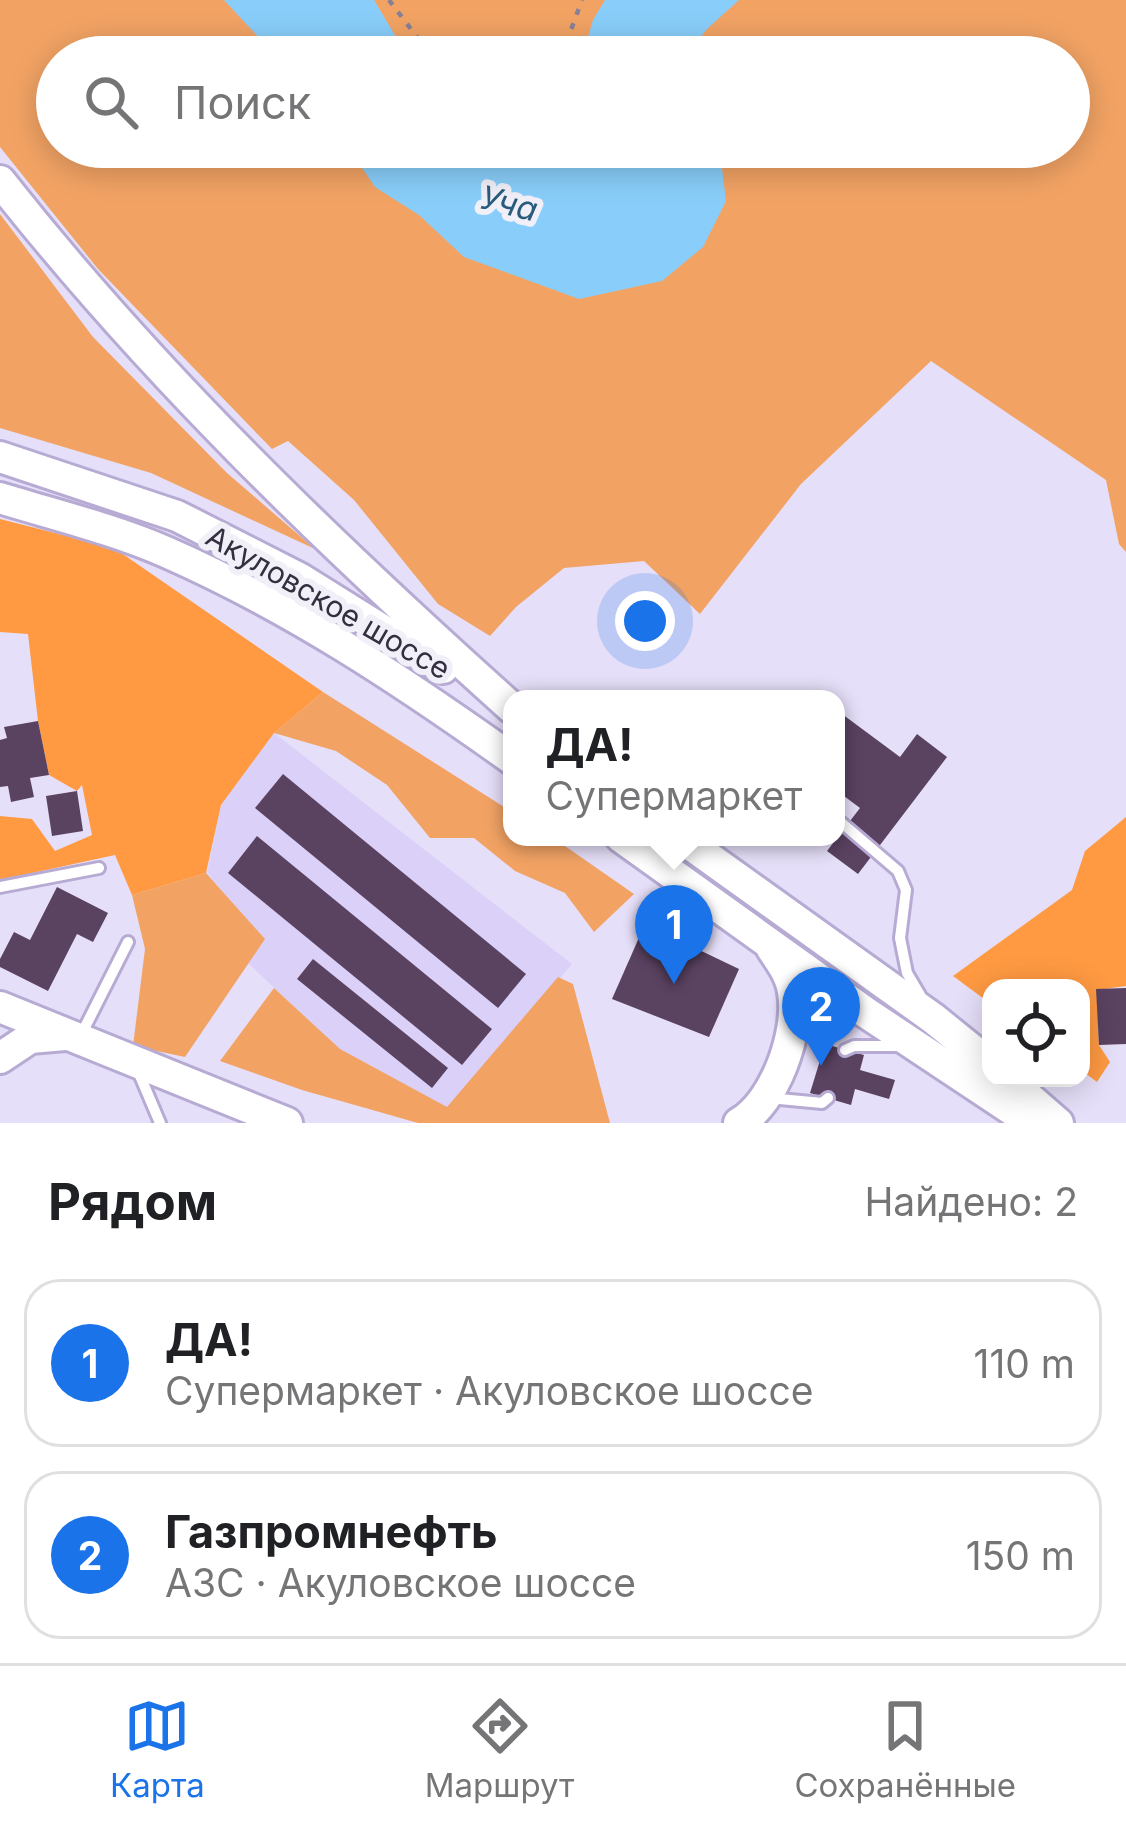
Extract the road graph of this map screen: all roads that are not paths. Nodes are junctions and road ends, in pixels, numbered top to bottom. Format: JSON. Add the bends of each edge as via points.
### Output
{"nodes":[{"id":1,"x":0,"y":181,"type":"edge"},
{"id":2,"x":0,"y":457,"type":"edge"},
{"id":3,"x":0,"y":498,"type":"edge"},
{"id":4,"x":503,"y":704,"type":"edge"},
{"id":5,"x":503,"y":706,"type":"edge"},
{"id":6,"x":503,"y":753,"type":"edge"},
{"id":7,"x":845,"y":826,"type":"edge"},
{"id":8,"x":635,"y":846,"type":"edge"},
{"id":9,"x":693,"y":846,"type":"edge"},
{"id":10,"x":99,"y":868,"type":"dead end"},
{"id":11,"x":0,"y":887,"type":"edge"},
{"id":12,"x":765,"y":939,"type":"junction"},
{"id":13,"x":128,"y":942,"type":"dead end"},
{"id":14,"x":0,"y":1007,"type":"edge"},
{"id":15,"x":934,"y":1018,"type":"junction"},
{"id":16,"x":73,"y":1037,"type":"junction"},
{"id":17,"x":917,"y":1047,"type":"junction"},
{"id":18,"x":845,"y":1050,"type":"dead end"},
{"id":19,"x":0,"y":1058,"type":"edge"},
{"id":20,"x":982,"y":1058,"type":"edge"},
{"id":21,"x":135,"y":1063,"type":"junction"},
{"id":22,"x":1016,"y":1087,"type":"edge"},
{"id":23,"x":766,"y":1098,"type":"junction"},
{"id":24,"x":828,"y":1098,"type":"dead end"},
{"id":25,"x":160,"y":1123,"type":"edge"},
{"id":26,"x":287,"y":1123,"type":"edge"},
{"id":27,"x":739,"y":1123,"type":"edge"},
{"id":28,"x":1032,"y":1123,"type":"edge"},
{"id":29,"x":1058,"y":1123,"type":"edge"}],
"edges":[{"from":1,"to":4,"type":"street","via":[[76,278],[250,461]]},
{"from":2,"to":5,"type":"street","name":"Акуловское шоссе","via":[[177,516],[298,578]]},
{"from":3,"to":6,"type":"street","name":"Акуловское шоссе","via":[[162,550],[287,610]]},
{"from":7,"to":15,"type":"lane","via":[[898,871],[906,890],[900,938],[907,973]]},
{"from":8,"to":12,"type":"street"},
{"from":9,"to":15,"type":"street"},
{"from":10,"to":11,"type":"lane"},
{"from":12,"to":17,"type":"street"},
{"from":12,"to":23,"type":"street","via":[[794,992],[784,1062]]},
{"from":13,"to":16,"type":"lane"},
{"from":14,"to":16,"type":"street"},
{"from":15,"to":20,"type":"street"},
{"from":16,"to":19,"type":"street","via":[[29,1038]]},
{"from":16,"to":21,"type":"street"},
{"from":17,"to":18,"type":"lane"},
{"from":17,"to":28,"type":"street"},
{"from":21,"to":25,"type":"lane"},
{"from":21,"to":26,"type":"street"},
{"from":22,"to":29,"type":"street"},
{"from":23,"to":24,"type":"lane"},
{"from":23,"to":27,"type":"street"}]}
